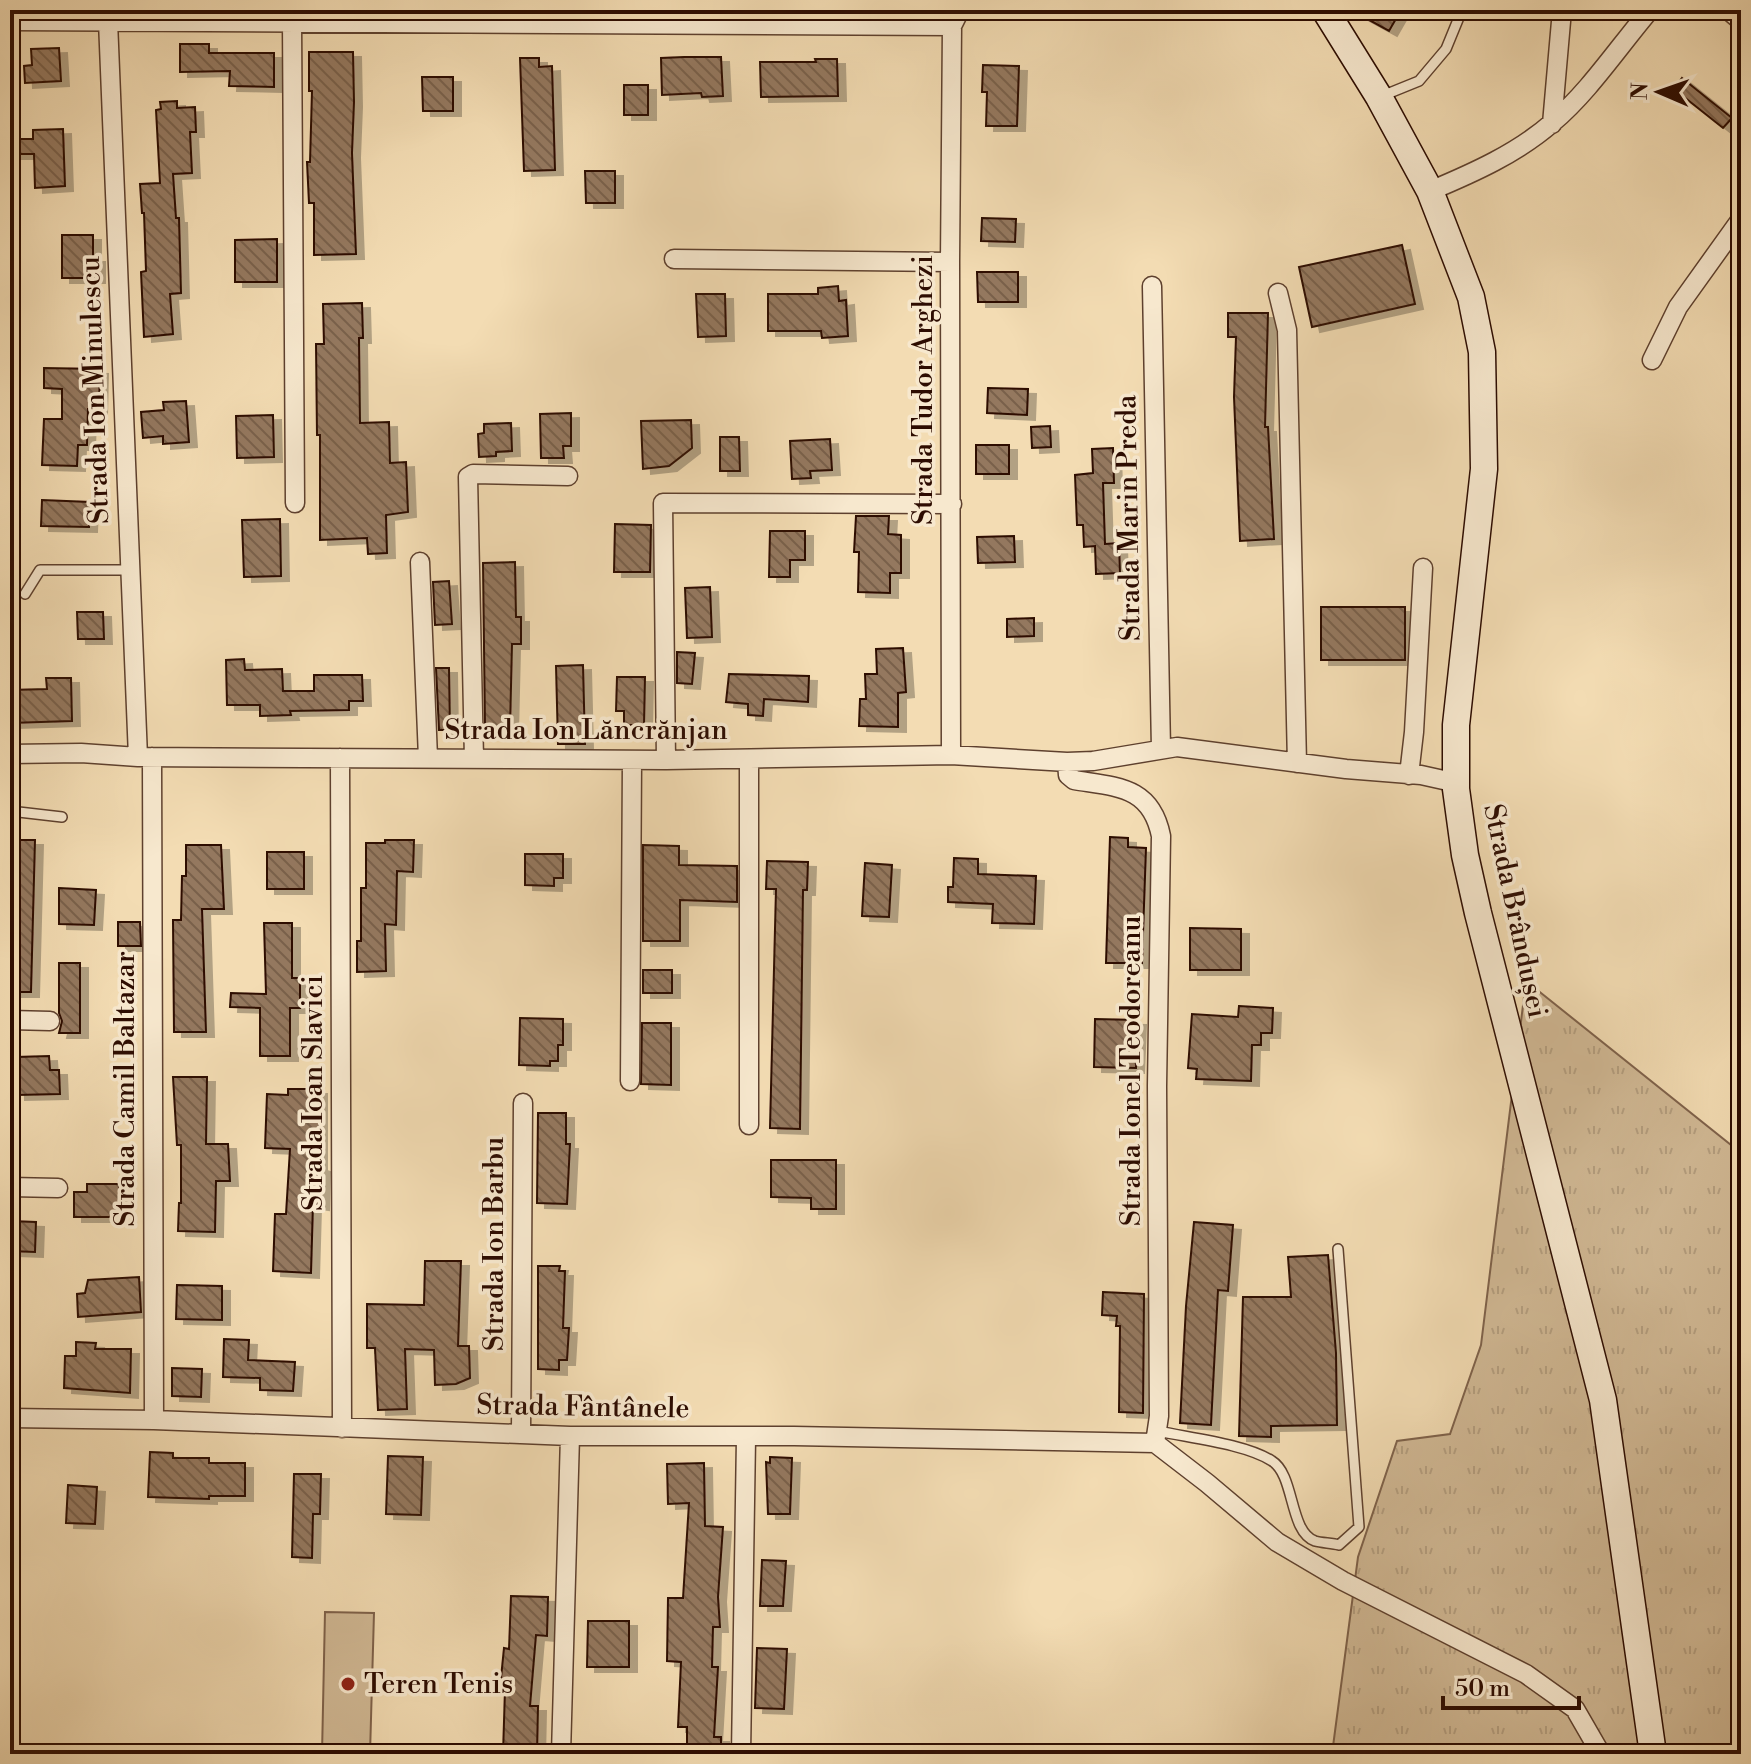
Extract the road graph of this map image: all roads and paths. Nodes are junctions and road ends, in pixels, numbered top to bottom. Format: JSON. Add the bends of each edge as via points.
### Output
{"nodes":[{"id":1,"x":1325,"y":10,"type":"edge"},
{"id":2,"x":1462,"y":10,"type":"edge"},
{"id":3,"x":1562,"y":10,"type":"edge"},
{"id":4,"x":1650,"y":10,"type":"edge"},
{"id":5,"x":1728,"y":10,"type":"edge"},
{"id":6,"x":453,"y":16,"type":"edge"},
{"id":7,"x":120,"y":17,"type":"edge"},
{"id":8,"x":956,"y":18,"type":"edge"},
{"id":9,"x":10,"y":21,"type":"edge"},
{"id":10,"x":292,"y":21,"type":"junction"},
{"id":11,"x":1741,"y":21,"type":"edge"},
{"id":12,"x":1379,"y":97,"type":"junction"},
{"id":13,"x":1552,"y":124,"type":"junction"},
{"id":14,"x":1430,"y":191,"type":"junction"},
{"id":15,"x":1741,"y":219,"type":"edge"},
{"id":16,"x":674,"y":259,"type":"dead end"},
{"id":17,"x":950,"y":262,"type":"junction"},
{"id":18,"x":1152,"y":286,"type":"dead end"},
{"id":19,"x":1278,"y":293,"type":"dead end"},
{"id":20,"x":1652,"y":360,"type":"dead end"},
{"id":21,"x":568,"y":476,"type":"dead end"},
{"id":22,"x":295,"y":503,"type":"dead end"},
{"id":23,"x":952,"y":504,"type":"junction"},
{"id":24,"x":420,"y":562,"type":"dead end"},
{"id":25,"x":1423,"y":568,"type":"dead end"},
{"id":26,"x":130,"y":570,"type":"junction"},
{"id":27,"x":25,"y":594,"type":"dead end"},
{"id":28,"x":1161,"y":749,"type":"junction"},
{"id":29,"x":10,"y":754,"type":"edge"},
{"id":30,"x":951,"y":755,"type":"junction"},
{"id":31,"x":145,"y":757,"type":"junction"},
{"id":32,"x":340,"y":758,"type":"junction"},
{"id":33,"x":428,"y":758,"type":"junction"},
{"id":34,"x":474,"y":759,"type":"junction"},
{"id":35,"x":749,"y":759,"type":"junction"},
{"id":36,"x":632,"y":760,"type":"junction"},
{"id":37,"x":666,"y":760,"type":"junction"},
{"id":38,"x":1067,"y":762,"type":"junction"},
{"id":39,"x":1297,"y":763,"type":"junction"},
{"id":40,"x":1415,"y":775,"type":"junction"},
{"id":41,"x":1457,"y":777,"type":"junction"},
{"id":42,"x":10,"y":811,"type":"edge"},
{"id":43,"x":62,"y":817,"type":"dead end"},
{"id":44,"x":10,"y":1020,"type":"edge"},
{"id":45,"x":50,"y":1021,"type":"dead end"},
{"id":46,"x":630,"y":1081,"type":"dead end"},
{"id":47,"x":523,"y":1103,"type":"dead end"},
{"id":48,"x":749,"y":1125,"type":"dead end"},
{"id":49,"x":10,"y":1187,"type":"edge"},
{"id":50,"x":58,"y":1188,"type":"dead end"},
{"id":51,"x":1338,"y":1249,"type":"dead end"},
{"id":52,"x":10,"y":1418,"type":"edge"},
{"id":53,"x":154,"y":1420,"type":"junction"},
{"id":54,"x":342,"y":1428,"type":"junction"},
{"id":55,"x":521,"y":1434,"type":"junction"},
{"id":56,"x":570,"y":1436,"type":"junction"},
{"id":57,"x":1156,"y":1437,"type":"junction"},
{"id":58,"x":746,"y":1438,"type":"junction"},
{"id":59,"x":561,"y":1754,"type":"edge"},
{"id":60,"x":741,"y":1754,"type":"edge"},
{"id":61,"x":1601,"y":1754,"type":"edge"},
{"id":62,"x":1653,"y":1754,"type":"edge"}],
"edges":[{"from":1,"to":12,"type":"main road","name":"Strada Brândușei"},
{"from":2,"to":12,"type":"lane","via":[[1446,49],[1419,81]]},
{"from":3,"to":13,"type":"street"},
{"from":4,"to":13,"type":"street"},
{"from":5,"to":11,"type":"street"},
{"from":6,"to":8,"type":"street"},
{"from":6,"to":10,"type":"street"},
{"from":7,"to":9,"type":"street"},
{"from":7,"to":10,"type":"street"},
{"from":7,"to":26,"type":"street","name":"Strada Ion Minulescu"},
{"from":8,"to":17,"type":"street","name":"Strada Tudor Arghezi"},
{"from":10,"to":22,"type":"street"},
{"from":12,"to":14,"type":"main road","name":"Strada Brândușei"},
{"from":13,"to":14,"type":"street","via":[[1525,144]]},
{"from":14,"to":41,"type":"main road","name":"Strada Brândușei","via":[[1471,297],[1485,402],[1484,469],[1456,725]]},
{"from":15,"to":20,"type":"street","via":[[1678,307]]},
{"from":16,"to":17,"type":"street"},
{"from":17,"to":23,"type":"street","name":"Strada Tudor Arghezi"},
{"from":18,"to":28,"type":"street","name":"Strada Marin Preda"},
{"from":19,"to":39,"type":"street","via":[[1287,330]]},
{"from":21,"to":34,"type":"street","via":[[468,477]]},
{"from":23,"to":30,"type":"street","name":"Strada Tudor Arghezi"},
{"from":23,"to":37,"type":"street","via":[[663,503]]},
{"from":24,"to":33,"type":"street"},
{"from":25,"to":40,"type":"street"},
{"from":26,"to":27,"type":"lane","via":[[40,570]]},
{"from":26,"to":31,"type":"street","name":"Strada Ion Minulescu"},
{"from":28,"to":38,"type":"street","name":"Strada Ion Lăncrănjan"},
{"from":28,"to":39,"type":"street","name":"Strada Ion Lăncrănjan","via":[[1201,748]]},
{"from":29,"to":31,"type":"street","name":"Strada Ion Lăncrănjan"},
{"from":30,"to":35,"type":"street","name":"Strada Ion Lăncrănjan"},
{"from":30,"to":38,"type":"street","name":"Strada Ion Lăncrănjan"},
{"from":31,"to":32,"type":"street","name":"Strada Ion Lăncrănjan"},
{"from":31,"to":53,"type":"street","name":"Strada Camil Baltazar"},
{"from":32,"to":33,"type":"street","name":"Strada Ion Lăncrănjan"},
{"from":32,"to":54,"type":"street","name":"Strada Ioan Slavici"},
{"from":33,"to":34,"type":"street","name":"Strada Ion Lăncrănjan"},
{"from":34,"to":36,"type":"street","name":"Strada Ion Lăncrănjan"},
{"from":35,"to":37,"type":"street","name":"Strada Ion Lăncrănjan"},
{"from":35,"to":48,"type":"street"},
{"from":36,"to":37,"type":"street","name":"Strada Ion Lăncrănjan"},
{"from":36,"to":46,"type":"street"},
{"from":38,"to":57,"type":"street","name":"Strada Ionel Teodoreanu","via":[[1074,780],[1124,788],[1143,800],[1157,815],[1161,836]]},
{"from":39,"to":40,"type":"street","name":"Strada Ion Lăncrănjan"},
{"from":40,"to":41,"type":"street","name":"Strada Ion Lăncrănjan"},
{"from":41,"to":62,"type":"main road","name":"Strada Brândușei","via":[[1478,913],[1603,1400]]},
{"from":42,"to":43,"type":"lane"},
{"from":44,"to":45,"type":"street"},
{"from":47,"to":55,"type":"street","name":"Strada Ion Barbu"},
{"from":49,"to":50,"type":"street"},
{"from":51,"to":57,"type":"lane","via":[[1359,1527],[1339,1545],[1312,1540],[1302,1529],[1274,1462],[1236,1447]]},
{"from":52,"to":53,"type":"street","name":"Strada Fântânele"},
{"from":53,"to":54,"type":"street","name":"Strada Fântânele"},
{"from":54,"to":55,"type":"street","name":"Strada Fântânele"},
{"from":55,"to":56,"type":"street","name":"Strada Fântânele"},
{"from":56,"to":58,"type":"street","name":"Strada Fântânele"},
{"from":56,"to":59,"type":"street"},
{"from":57,"to":58,"type":"street","name":"Strada Fântânele"},
{"from":57,"to":61,"type":"street","via":[[1277,1542],[1526,1674],[1575,1709]]},
{"from":58,"to":60,"type":"street"}]}
